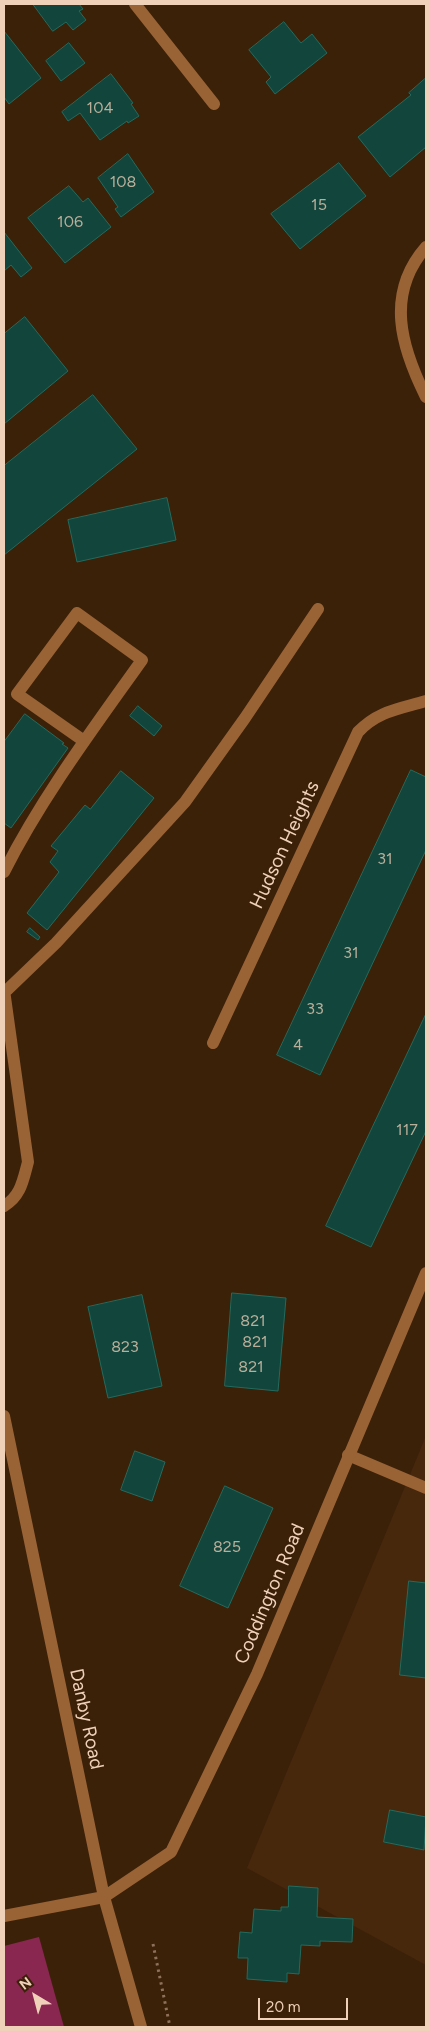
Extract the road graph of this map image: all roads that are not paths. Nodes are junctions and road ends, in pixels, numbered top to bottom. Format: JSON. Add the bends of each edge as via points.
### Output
{"nodes":[{"id":1,"x":134,"y":4,"type":"edge"},
{"id":2,"x":214,"y":104,"type":"dead end"},
{"id":3,"x":426,"y":247,"type":"edge"},
{"id":4,"x":426,"y":397,"type":"edge"},
{"id":5,"x":318,"y":609,"type":"dead end"},
{"id":6,"x":426,"y":701,"type":"edge"},
{"id":7,"x":84,"y":742,"type":"junction"},
{"id":8,"x":4,"y":872,"type":"edge"},
{"id":9,"x":4,"y":991,"type":"edge"},
{"id":10,"x":212,"y":1043,"type":"dead end"},
{"id":11,"x":4,"y":1206,"type":"edge"},
{"id":12,"x":426,"y":1273,"type":"edge"},
{"id":13,"x":4,"y":1416,"type":"edge"},
{"id":14,"x":348,"y":1456,"type":"junction"},
{"id":15,"x":426,"y":1488,"type":"edge"},
{"id":16,"x":104,"y":1897,"type":"junction"},
{"id":17,"x":4,"y":1916,"type":"edge"},
{"id":18,"x":140,"y":2027,"type":"edge"}],
"edges":[{"from":1,"to":2,"type":"street"},
{"from":3,"to":4,"type":"street","via":[[407,279],[400,318],[404,347]]},
{"from":5,"to":9,"type":"street","via":[[185,802],[56,943]]},
{"from":6,"to":10,"type":"street","name":"Hudson Heights","via":[[381,714],[358,732]]},
{"from":7,"to":7,"type":"street","via":[[142,660],[77,613],[17,694]]},
{"from":7,"to":8,"type":"street","via":[[22,836]]},
{"from":9,"to":11,"type":"street","via":[[28,1162],[22,1186],[13,1201]]},
{"from":12,"to":14,"type":"street","name":"Coddington Road"},
{"from":13,"to":16,"type":"street","name":"Danby Road"},
{"from":14,"to":15,"type":"street"},
{"from":14,"to":16,"type":"street","name":"Coddington Road","via":[[257,1674],[171,1852]]},
{"from":16,"to":17,"type":"street"},
{"from":16,"to":18,"type":"street","name":"Danby Road"}]}
